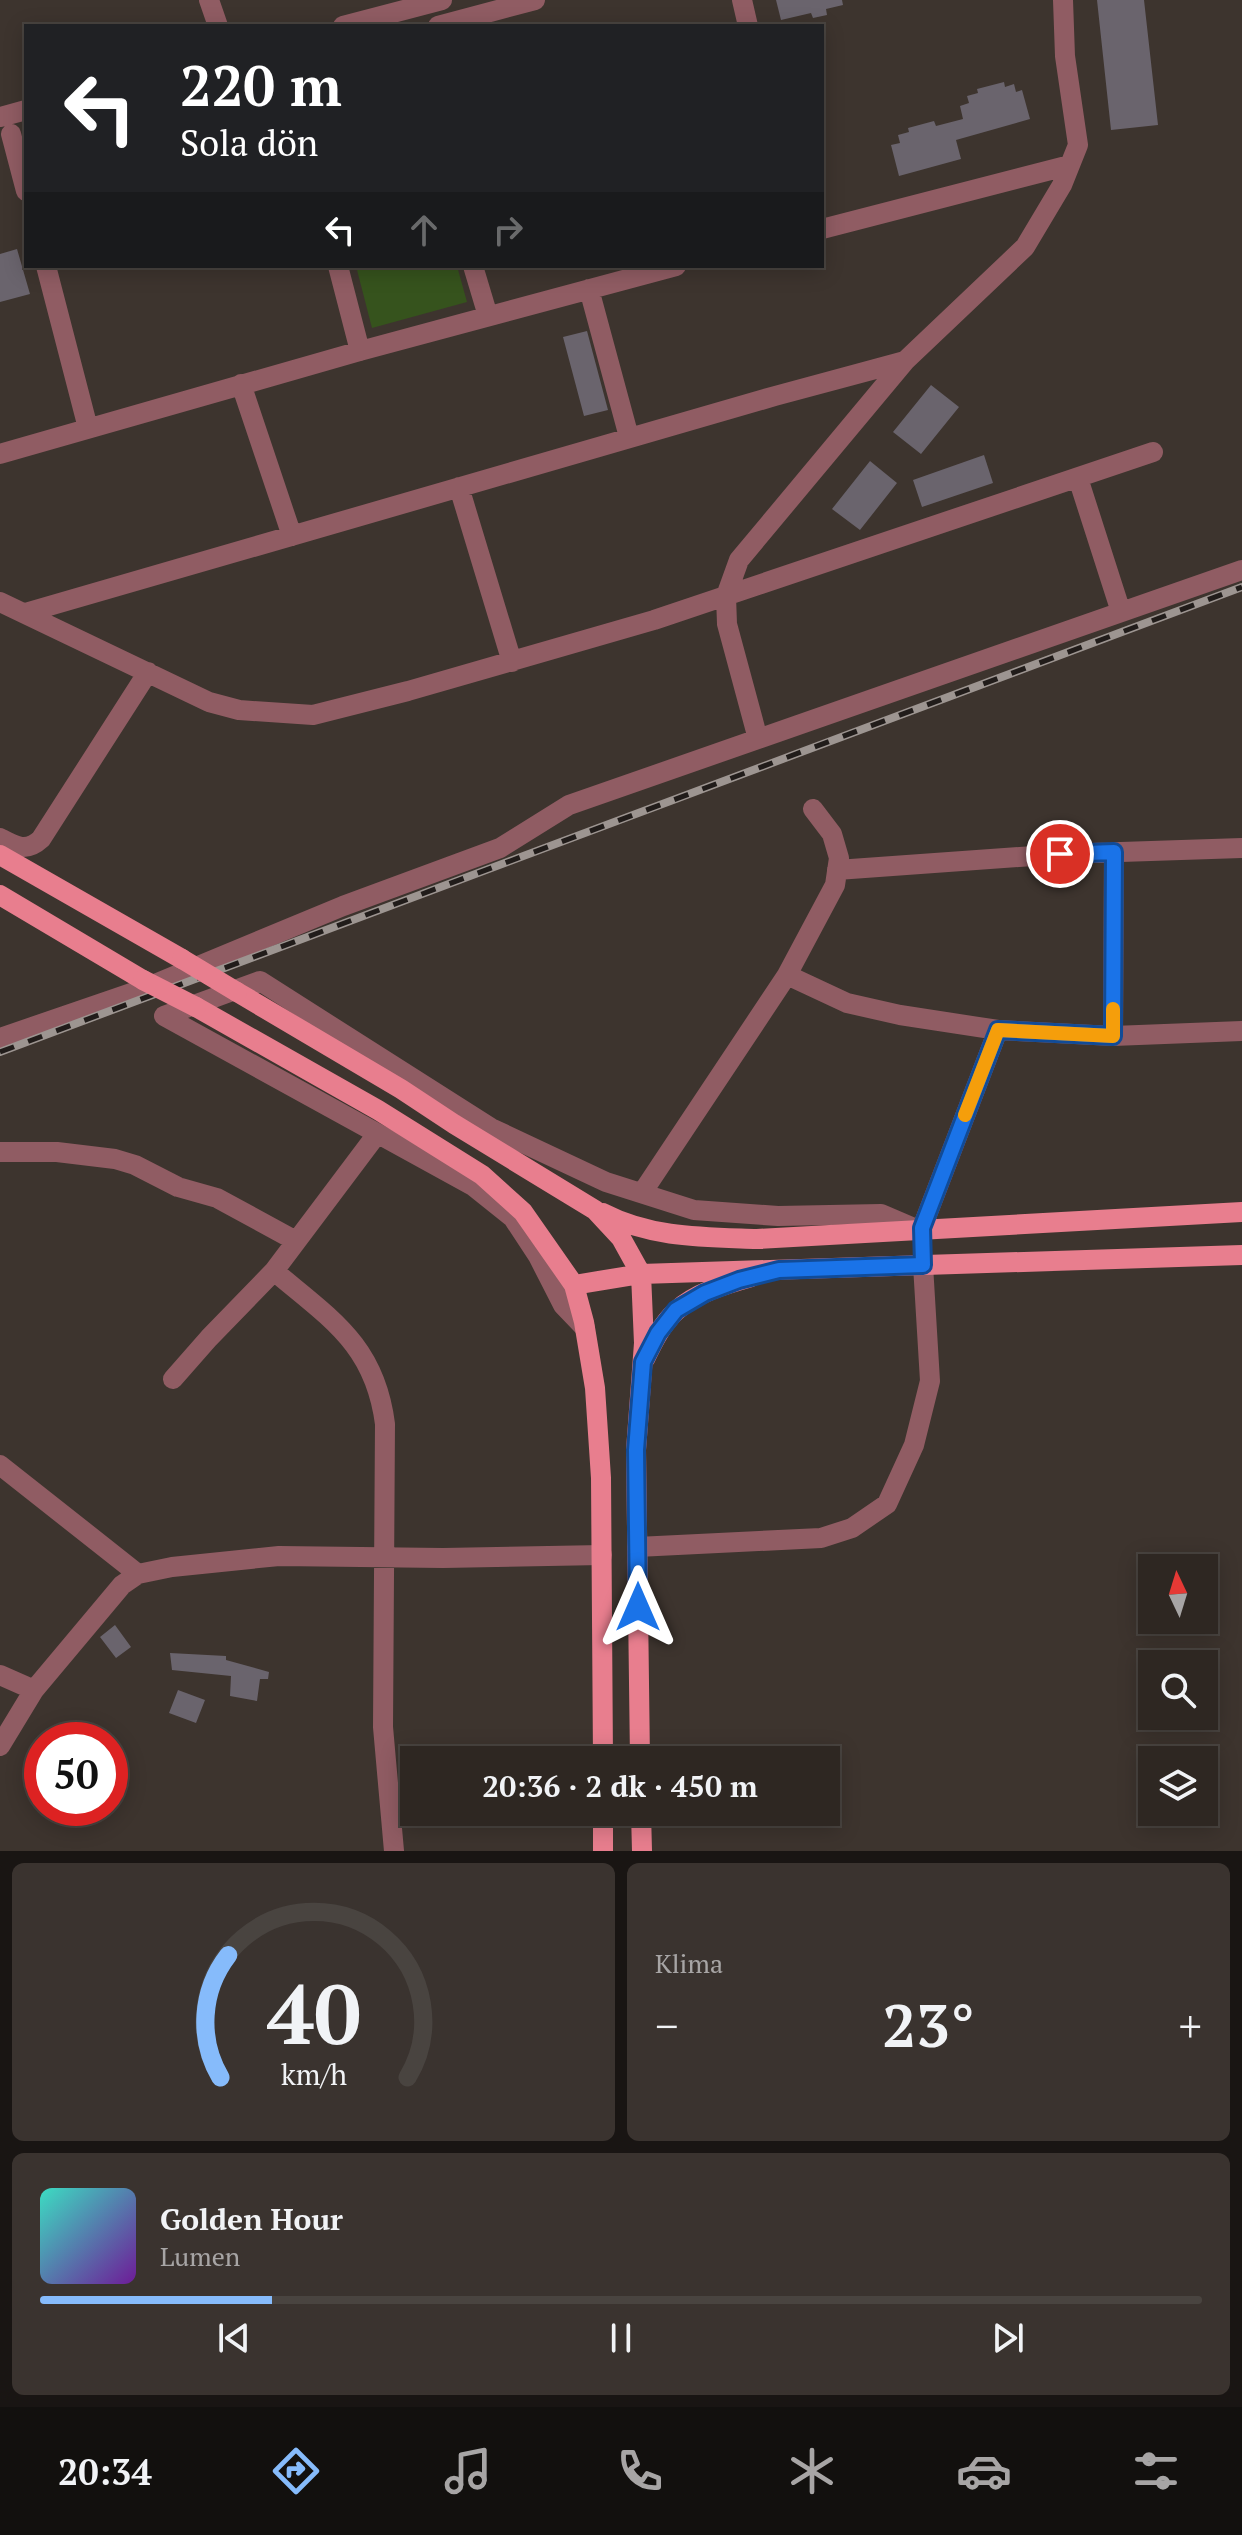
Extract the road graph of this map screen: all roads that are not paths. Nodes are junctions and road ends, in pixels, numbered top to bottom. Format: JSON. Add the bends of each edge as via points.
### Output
{"nodes":[{"id":1,"x":209,"y":0,"type":"edge"},
{"id":2,"x":442,"y":0,"type":"edge"},
{"id":3,"x":535,"y":0,"type":"edge"},
{"id":4,"x":742,"y":0,"type":"edge"},
{"id":5,"x":1063,"y":0,"type":"edge"},
{"id":6,"x":217,"y":24,"type":"edge"},
{"id":7,"x":351,"y":24,"type":"edge"},
{"id":8,"x":445,"y":24,"type":"edge"},
{"id":9,"x":748,"y":24,"type":"edge"},
{"id":10,"x":24,"y":112,"type":"edge"},
{"id":11,"x":9,"y":130,"type":"edge"},
{"id":12,"x":1070,"y":165,"type":"junction"},
{"id":13,"x":24,"y":184,"type":"edge"},
{"id":14,"x":824,"y":228,"type":"edge"},
{"id":15,"x":47,"y":268,"type":"edge"},
{"id":16,"x":339,"y":268,"type":"edge"},
{"id":17,"x":474,"y":268,"type":"edge"},
{"id":18,"x":668,"y":268,"type":"edge"},
{"id":19,"x":589,"y":289,"type":"junction"},
{"id":20,"x":488,"y":316,"type":"junction"},
{"id":21,"x":360,"y":351,"type":"junction"},
{"id":22,"x":905,"y":361,"type":"junction"},
{"id":23,"x":241,"y":384,"type":"junction"},
{"id":24,"x":88,"y":428,"type":"junction"},
{"id":25,"x":629,"y":437,"type":"junction"},
{"id":26,"x":1153,"y":452,"type":"dead end"},
{"id":27,"x":0,"y":454,"type":"edge"},
{"id":28,"x":1078,"y":478,"type":"junction"},
{"id":29,"x":459,"y":487,"type":"junction"},
{"id":30,"x":292,"y":536,"type":"junction"},
{"id":31,"x":1242,"y":570,"type":"edge"},
{"id":32,"x":726,"y":596,"type":"junction"},
{"id":33,"x":0,"y":602,"type":"edge"},
{"id":34,"x":1121,"y":612,"type":"junction"},
{"id":35,"x":25,"y":613,"type":"junction"},
{"id":36,"x":512,"y":662,"type":"junction"},
{"id":37,"x":148,"y":672,"type":"junction"},
{"id":38,"x":758,"y":739,"type":"junction"},
{"id":39,"x":813,"y":809,"type":"dead end"},
{"id":40,"x":0,"y":838,"type":"edge"},
{"id":41,"x":1242,"y":848,"type":"edge"},
{"id":42,"x":1114,"y":852,"type":"junction"},
{"id":43,"x":0,"y":855,"type":"edge"},
{"id":44,"x":837,"y":870,"type":"junction"},
{"id":45,"x":0,"y":895,"type":"edge"},
{"id":46,"x":787,"y":975,"type":"junction"},
{"id":47,"x":998,"y":1030,"type":"junction"},
{"id":48,"x":1242,"y":1031,"type":"edge"},
{"id":49,"x":1113,"y":1036,"type":"junction"},
{"id":50,"x":0,"y":1038,"type":"edge"},
{"id":51,"x":377,"y":1134,"type":"junction"},
{"id":52,"x":0,"y":1152,"type":"edge"},
{"id":53,"x":642,"y":1193,"type":"junction"},
{"id":54,"x":595,"y":1210,"type":"junction"},
{"id":55,"x":1242,"y":1212,"type":"edge"},
{"id":56,"x":919,"y":1228,"type":"junction"},
{"id":57,"x":296,"y":1241,"type":"junction"},
{"id":58,"x":1242,"y":1255,"type":"edge"},
{"id":59,"x":923,"y":1265,"type":"junction"},
{"id":60,"x":779,"y":1270,"type":"junction"},
{"id":61,"x":274,"y":1271,"type":"junction"},
{"id":62,"x":641,"y":1274,"type":"junction"},
{"id":63,"x":574,"y":1285,"type":"junction"},
{"id":64,"x":585,"y":1328,"type":"junction"},
{"id":65,"x":643,"y":1362,"type":"junction"},
{"id":66,"x":173,"y":1379,"type":"dead end"},
{"id":67,"x":0,"y":1465,"type":"edge"},
{"id":68,"x":637,"y":1547,"type":"junction"},
{"id":69,"x":602,"y":1555,"type":"junction"},
{"id":70,"x":385,"y":1557,"type":"junction"},
{"id":71,"x":138,"y":1574,"type":"junction"},
{"id":72,"x":0,"y":1675,"type":"edge"},
{"id":73,"x":34,"y":1690,"type":"junction"},
{"id":74,"x":0,"y":1746,"type":"edge"},
{"id":75,"x":603,"y":1746,"type":"edge"},
{"id":76,"x":640,"y":1746,"type":"edge"},
{"id":77,"x":603,"y":1826,"type":"edge"},
{"id":78,"x":641,"y":1826,"type":"edge"},
{"id":79,"x":394,"y":1851,"type":"edge"},
{"id":80,"x":603,"y":1851,"type":"edge"},
{"id":81,"x":642,"y":1851,"type":"edge"}],
"edges":[{"from":1,"to":6,"type":"street"},
{"from":2,"to":7,"type":"street"},
{"from":3,"to":8,"type":"street"},
{"from":4,"to":9,"type":"street"},
{"from":5,"to":12,"type":"street","via":[[1078,145]]},
{"from":10,"to":11,"type":"street"},
{"from":11,"to":13,"type":"street"},
{"from":12,"to":14,"type":"street"},
{"from":12,"to":22,"type":"street","via":[[1025,247]]},
{"from":15,"to":24,"type":"street"},
{"from":16,"to":21,"type":"street"},
{"from":17,"to":20,"type":"street"},
{"from":18,"to":19,"type":"street"},
{"from":19,"to":20,"type":"street"},
{"from":19,"to":25,"type":"street"},
{"from":20,"to":21,"type":"street"},
{"from":21,"to":23,"type":"street"},
{"from":22,"to":25,"type":"street"},
{"from":22,"to":32,"type":"street","via":[[739,560]]},
{"from":23,"to":24,"type":"street"},
{"from":23,"to":30,"type":"street"},
{"from":24,"to":27,"type":"street"},
{"from":25,"to":29,"type":"street"},
{"from":26,"to":28,"type":"street"},
{"from":28,"to":32,"type":"street"},
{"from":28,"to":34,"type":"street"},
{"from":29,"to":30,"type":"street"},
{"from":29,"to":36,"type":"street"},
{"from":30,"to":35,"type":"street"},
{"from":31,"to":34,"type":"street"},
{"from":32,"to":36,"type":"street"},
{"from":32,"to":38,"type":"street","via":[[727,624]]},
{"from":33,"to":35,"type":"street"},
{"from":34,"to":38,"type":"street"},
{"from":35,"to":37,"type":"street"},
{"from":36,"to":37,"type":"street","via":[[313,715],[239,710],[209,702]]},
{"from":37,"to":40,"type":"street","via":[[41,839],[24,848]]},
{"from":38,"to":50,"type":"street","via":[[569,805],[500,848],[143,989]]},
{"from":39,"to":44,"type":"street","via":[[832,834]]},
{"from":41,"to":42,"type":"street"},
{"from":42,"to":44,"type":"street"},
{"from":42,"to":49,"type":"street"},
{"from":43,"to":54,"type":"main road","bridge":true,"via":[[401,1089]]},
{"from":44,"to":46,"type":"street","via":[[835,885]]},
{"from":45,"to":63,"type":"main road","bridge":true,"via":[[143,980],[246,1033],[482,1175],[523,1212]]},
{"from":46,"to":47,"type":"street","via":[[847,1003]]},
{"from":46,"to":53,"type":"street"},
{"from":47,"to":49,"type":"street"},
{"from":47,"to":56,"type":"street"},
{"from":48,"to":49,"type":"street"},
{"from":51,"to":53,"type":"street","via":[[164,1016],[260,981],[491,1128],[606,1182]]},
{"from":51,"to":57,"type":"street"},
{"from":51,"to":64,"type":"street","via":[[473,1186],[513,1218],[563,1305]]},
{"from":52,"to":57,"type":"street","via":[[57,1152],[135,1165],[178,1187],[217,1198]]},
{"from":53,"to":56,"type":"street","via":[[694,1210],[778,1216],[881,1214]]},
{"from":54,"to":56,"type":"main road","via":[[645,1230],[690,1237],[757,1239]]},
{"from":54,"to":62,"type":"main road","via":[[621,1238]]},
{"from":55,"to":56,"type":"main road"},
{"from":56,"to":59,"type":"main road"},
{"from":57,"to":61,"type":"street"},
{"from":58,"to":59,"type":"main road"},
{"from":59,"to":60,"type":"main road"},
{"from":59,"to":68,"type":"street","via":[[930,1381],[914,1445],[887,1504],[852,1528],[821,1538]]},
{"from":60,"to":62,"type":"main road"},
{"from":60,"to":65,"type":"main road","via":[[705,1293],[676,1310]]},
{"from":61,"to":66,"type":"street"},
{"from":61,"to":70,"type":"street","via":[[344,1330],[373,1376],[385,1424]]},
{"from":62,"to":63,"type":"main road"},
{"from":62,"to":65,"type":"main road"},
{"from":63,"to":64,"type":"main road"},
{"from":64,"to":69,"type":"main road","via":[[595,1388]]},
{"from":65,"to":68,"type":"main road","via":[[636,1450]]},
{"from":67,"to":71,"type":"street"},
{"from":68,"to":76,"type":"main road"},
{"from":69,"to":70,"type":"street"},
{"from":69,"to":75,"type":"main road"},
{"from":70,"to":71,"type":"street","via":[[279,1556]]},
{"from":70,"to":79,"type":"street","via":[[383,1727]]},
{"from":71,"to":73,"type":"street","via":[[122,1585]]},
{"from":72,"to":73,"type":"street"},
{"from":73,"to":74,"type":"street"},
{"from":77,"to":80,"type":"main road"},
{"from":78,"to":81,"type":"main road"}]}
